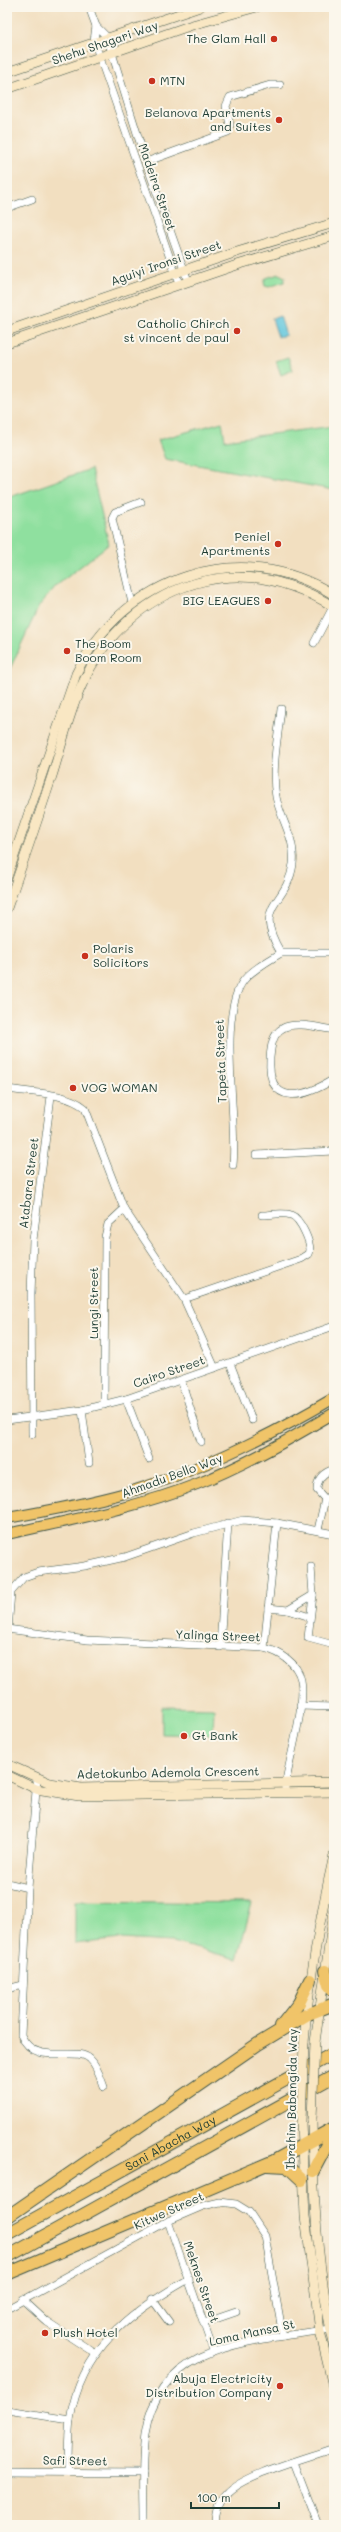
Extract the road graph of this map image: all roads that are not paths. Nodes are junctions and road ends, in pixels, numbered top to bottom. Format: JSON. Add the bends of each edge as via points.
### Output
{"nodes":[{"id":1,"x":89,"y":7,"type":"edge"},
{"id":2,"x":200,"y":7,"type":"edge"},
{"id":3,"x":257,"y":7,"type":"edge"},
{"id":4,"x":96,"y":26,"type":"junction"},
{"id":5,"x":106,"y":37,"type":"junction"},
{"id":6,"x":94,"y":41,"type":"junction"},
{"id":7,"x":112,"y":53,"type":"junction"},
{"id":8,"x":100,"y":57,"type":"junction"},
{"id":9,"x":7,"y":72,"type":"edge"},
{"id":10,"x":280,"y":85,"type":"dead end"},
{"id":11,"x":7,"y":89,"type":"edge"},
{"id":12,"x":146,"y":162,"type":"junction"},
{"id":13,"x":32,"y":199,"type":"dead end"},
{"id":14,"x":7,"y":208,"type":"edge"},
{"id":15,"x":334,"y":224,"type":"edge"},
{"id":16,"x":334,"y":236,"type":"edge"},
{"id":17,"x":184,"y":269,"type":"junction"},
{"id":18,"x":175,"y":272,"type":"junction"},
{"id":19,"x":188,"y":281,"type":"junction"},
{"id":20,"x":179,"y":284,"type":"junction"},
{"id":21,"x":7,"y":331,"type":"edge"},
{"id":22,"x":7,"y":343,"type":"edge"},
{"id":23,"x":140,"y":502,"type":"dead end"},
{"id":24,"x":334,"y":595,"type":"edge"},
{"id":25,"x":132,"y":603,"type":"junction"},
{"id":26,"x":334,"y":607,"type":"edge"},
{"id":27,"x":314,"y":643,"type":"dead end"},
{"id":28,"x":281,"y":709,"type":"dead end"},
{"id":29,"x":7,"y":877,"type":"edge"},
{"id":30,"x":7,"y":908,"type":"edge"},
{"id":31,"x":281,"y":953,"type":"junction"},
{"id":32,"x":334,"y":953,"type":"edge"},
{"id":33,"x":334,"y":1030,"type":"edge"},
{"id":34,"x":334,"y":1079,"type":"edge"},
{"id":35,"x":7,"y":1089,"type":"edge"},
{"id":36,"x":51,"y":1096,"type":"junction"},
{"id":37,"x":334,"y":1151,"type":"edge"},
{"id":38,"x":256,"y":1155,"type":"dead end"},
{"id":39,"x":233,"y":1165,"type":"dead end"},
{"id":40,"x":124,"y":1209,"type":"junction"},
{"id":41,"x":262,"y":1215,"type":"dead end"},
{"id":42,"x":184,"y":1299,"type":"junction"},
{"id":43,"x":334,"y":1326,"type":"edge"},
{"id":44,"x":230,"y":1363,"type":"junction"},
{"id":45,"x":215,"y":1368,"type":"junction"},
{"id":46,"x":181,"y":1380,"type":"junction"},
{"id":47,"x":334,"y":1398,"type":"edge"},
{"id":48,"x":126,"y":1399,"type":"junction"},
{"id":49,"x":104,"y":1405,"type":"junction"},
{"id":50,"x":82,"y":1410,"type":"junction"},
{"id":51,"x":334,"y":1413,"type":"edge"},
{"id":52,"x":31,"y":1417,"type":"junction"},
{"id":53,"x":7,"y":1420,"type":"edge"},
{"id":54,"x":252,"y":1420,"type":"dead end"},
{"id":55,"x":32,"y":1434,"type":"dead end"},
{"id":56,"x":201,"y":1442,"type":"dead end"},
{"id":57,"x":149,"y":1459,"type":"dead end"},
{"id":58,"x":89,"y":1463,"type":"dead end"},
{"id":59,"x":334,"y":1469,"type":"edge"},
{"id":60,"x":334,"y":1498,"type":"edge"},
{"id":61,"x":325,"y":1499,"type":"junction"},
{"id":62,"x":7,"y":1518,"type":"edge"},
{"id":63,"x":228,"y":1523,"type":"junction"},
{"id":64,"x":277,"y":1523,"type":"junction"},
{"id":65,"x":318,"y":1530,"type":"junction"},
{"id":66,"x":7,"y":1534,"type":"edge"},
{"id":67,"x":334,"y":1534,"type":"edge"},
{"id":68,"x":311,"y":1567,"type":"dead end"},
{"id":69,"x":312,"y":1595,"type":"junction"},
{"id":70,"x":268,"y":1608,"type":"junction"},
{"id":71,"x":288,"y":1610,"type":"junction"},
{"id":72,"x":310,"y":1617,"type":"junction"},
{"id":73,"x":8,"y":1630,"type":"edge"},
{"id":74,"x":334,"y":1645,"type":"edge"},
{"id":75,"x":220,"y":1647,"type":"junction"},
{"id":76,"x":264,"y":1648,"type":"junction"},
{"id":77,"x":300,"y":1706,"type":"junction"},
{"id":78,"x":334,"y":1707,"type":"edge"},
{"id":79,"x":7,"y":1764,"type":"edge"},
{"id":80,"x":7,"y":1775,"type":"edge"},
{"id":81,"x":37,"y":1779,"type":"junction"},
{"id":82,"x":334,"y":1782,"type":"edge"},
{"id":83,"x":285,"y":1787,"type":"junction"},
{"id":84,"x":36,"y":1789,"type":"junction"},
{"id":85,"x":323,"y":1792,"type":"junction"},
{"id":86,"x":334,"y":1792,"type":"edge"},
{"id":87,"x":334,"y":1799,"type":"edge"},
{"id":88,"x":334,"y":1855,"type":"edge"},
{"id":89,"x":7,"y":1883,"type":"edge"},
{"id":90,"x":28,"y":1888,"type":"junction"},
{"id":91,"x":334,"y":1911,"type":"edge"},
{"id":92,"x":325,"y":1971,"type":"junction"},
{"id":93,"x":310,"y":1980,"type":"junction"},
{"id":94,"x":22,"y":1985,"type":"junction"},
{"id":95,"x":7,"y":1989,"type":"edge"},
{"id":96,"x":334,"y":1991,"type":"edge"},
{"id":97,"x":334,"y":2004,"type":"edge"},
{"id":98,"x":318,"y":2010,"type":"junction"},
{"id":99,"x":306,"y":2015,"type":"junction"},
{"id":100,"x":270,"y":2038,"type":"junction"},
{"id":101,"x":334,"y":2053,"type":"edge"},
{"id":102,"x":334,"y":2076,"type":"edge"},
{"id":103,"x":104,"y":2087,"type":"dead end"},
{"id":104,"x":334,"y":2130,"type":"edge"},
{"id":105,"x":312,"y":2141,"type":"junction"},
{"id":106,"x":301,"y":2148,"type":"junction"},
{"id":107,"x":262,"y":2166,"type":"junction"},
{"id":108,"x":314,"y":2171,"type":"junction"},
{"id":109,"x":302,"y":2180,"type":"junction"},
{"id":110,"x":7,"y":2216,"type":"edge"},
{"id":111,"x":168,"y":2221,"type":"junction"},
{"id":112,"x":7,"y":2234,"type":"edge"},
{"id":113,"x":7,"y":2257,"type":"edge"},
{"id":114,"x":7,"y":2274,"type":"edge"},
{"id":115,"x":189,"y":2279,"type":"junction"},
{"id":116,"x":22,"y":2299,"type":"junction"},
{"id":117,"x":152,"y":2299,"type":"junction"},
{"id":118,"x":7,"y":2309,"type":"edge"},
{"id":119,"x":236,"y":2312,"type":"dead end"},
{"id":120,"x":169,"y":2322,"type":"dead end"},
{"id":121,"x":204,"y":2323,"type":"junction"},
{"id":122,"x":330,"y":2329,"type":"junction"},
{"id":123,"x":320,"y":2331,"type":"junction"},
{"id":124,"x":284,"y":2336,"type":"junction"},
{"id":125,"x":334,"y":2344,"type":"edge"},
{"id":126,"x":213,"y":2350,"type":"junction"},
{"id":127,"x":96,"y":2354,"type":"junction"},
{"id":128,"x":334,"y":2391,"type":"edge"},
{"id":129,"x":7,"y":2410,"type":"edge"},
{"id":130,"x":70,"y":2420,"type":"junction"},
{"id":131,"x":334,"y":2448,"type":"edge"},
{"id":132,"x":294,"y":2462,"type":"junction"},
{"id":133,"x":7,"y":2472,"type":"edge"},
{"id":134,"x":68,"y":2472,"type":"junction"},
{"id":135,"x":143,"y":2473,"type":"junction"},
{"id":136,"x":143,"y":2525,"type":"edge"},
{"id":137,"x":215,"y":2525,"type":"edge"},
{"id":138,"x":318,"y":2525,"type":"edge"}],
"edges":[{"from":1,"to":4,"type":"street","name":"Madeira Street"},
{"from":2,"to":5,"type":"main road","name":"Shehu Shagari Way"},
{"from":3,"to":7,"type":"main road","name":"Shehu Shagari Way","via":[[192,25]]},
{"from":4,"to":5,"type":"street"},
{"from":4,"to":6,"type":"street","name":"Madeira Street"},
{"from":5,"to":6,"type":"main road","name":"Shehu Shagari Way"},
{"from":5,"to":7,"type":"street"},
{"from":6,"to":8,"type":"street","name":"Madeira Street"},
{"from":6,"to":9,"type":"main road","name":"Shehu Shagari Way"},
{"from":7,"to":8,"type":"main road","name":"Shehu Shagari Way"},
{"from":7,"to":12,"type":"street"},
{"from":8,"to":11,"type":"main road","name":"Shehu Shagari Way"},
{"from":8,"to":18,"type":"street","name":"Madeira Street"},
{"from":10,"to":12,"type":"street","via":[[270,85],[230,97],[226,106],[230,125],[228,132]]},
{"from":12,"to":17,"type":"street"},
{"from":13,"to":14,"type":"street"},
{"from":15,"to":17,"type":"main road","name":"Aguiyi Ironsi Street"},
{"from":16,"to":19,"type":"main road","name":"Aguiyi Ironsi Street"},
{"from":17,"to":18,"type":"main road","name":"Aguiyi Ironsi Street"},
{"from":17,"to":19,"type":"street"},
{"from":18,"to":20,"type":"street","name":"Madeira Street"},
{"from":18,"to":21,"type":"main road","name":"Aguiyi Ironsi Street"},
{"from":19,"to":20,"type":"main road","name":"Aguiyi Ironsi Street"},
{"from":20,"to":22,"type":"main road","name":"Aguiyi Ironsi Street"},
{"from":23,"to":25,"type":"street","via":[[115,512],[112,518]]},
{"from":24,"to":25,"type":"main road","via":[[312,582],[282,572],[222,568],[176,580]]},
{"from":25,"to":29,"type":"main road","via":[[99,636],[76,674]]},
{"from":26,"to":27,"type":"street"},
{"from":26,"to":30,"type":"main road","via":[[309,593],[281,583],[225,577],[199,582],[172,592],[129,619],[100,652],[80,689]]},
{"from":28,"to":31,"type":"street","via":[[274,782],[290,833],[293,863],[291,874],[270,910],[267,921],[273,940]]},
{"from":31,"to":32,"type":"street"},
{"from":31,"to":39,"type":"street","name":"Tapeta Street","via":[[244,980],[233,1003],[230,1033],[235,1142]]},
{"from":33,"to":34,"type":"street","via":[[292,1025],[283,1028],[273,1041],[269,1075],[273,1085],[281,1092],[293,1094],[315,1090]]},
{"from":35,"to":36,"type":"street"},
{"from":36,"to":40,"type":"street","via":[[79,1103],[85,1108]]},
{"from":36,"to":52,"type":"street","name":"Atabara Street","via":[[33,1240]]},
{"from":37,"to":38,"type":"street"},
{"from":40,"to":42,"type":"street"},
{"from":40,"to":49,"type":"street","name":"Lungi Street","via":[[108,1224],[105,1237]]},
{"from":41,"to":42,"type":"street","via":[[288,1214],[296,1218],[309,1245],[309,1254]]},
{"from":42,"to":45,"type":"street"},
{"from":43,"to":44,"type":"street","name":"Cairo Street"},
{"from":44,"to":45,"type":"street","name":"Cairo Street"},
{"from":44,"to":54,"type":"street"},
{"from":45,"to":46,"type":"street","name":"Cairo Street"},
{"from":46,"to":48,"type":"street","name":"Cairo Street"},
{"from":46,"to":56,"type":"street"},
{"from":47,"to":62,"type":"main road","name":"Ahmadu Bello Way","via":[[238,1448],[156,1483],[84,1504]]},
{"from":48,"to":49,"type":"street","name":"Cairo Street"},
{"from":48,"to":57,"type":"street"},
{"from":49,"to":50,"type":"street","name":"Cairo Street"},
{"from":50,"to":52,"type":"street","name":"Cairo Street"},
{"from":50,"to":58,"type":"street"},
{"from":51,"to":66,"type":"main road","name":"Ahmadu Bello Way","via":[[234,1468],[197,1484],[130,1506]]},
{"from":52,"to":53,"type":"street","name":"Cairo Street"},
{"from":52,"to":55,"type":"street","name":"Atabara Street"},
{"from":59,"to":61,"type":"street","via":[[320,1477],[317,1485],[317,1490]]},
{"from":60,"to":61,"type":"street"},
{"from":61,"to":65,"type":"street"},
{"from":63,"to":64,"type":"street","via":[[257,1520]]},
{"from":63,"to":73,"type":"street","via":[[125,1557],[85,1566],[38,1572],[24,1577],[11,1592]]},
{"from":63,"to":75,"type":"street"},
{"from":64,"to":65,"type":"street"},
{"from":64,"to":70,"type":"street"},
{"from":65,"to":67,"type":"street"},
{"from":68,"to":69,"type":"street"},
{"from":69,"to":71,"type":"street"},
{"from":69,"to":72,"type":"street"},
{"from":70,"to":71,"type":"street"},
{"from":70,"to":76,"type":"street"},
{"from":71,"to":72,"type":"street"},
{"from":72,"to":74,"type":"street","via":[[308,1638]]},
{"from":73,"to":75,"type":"street","name":"Yalinga Street","via":[[87,1640]]},
{"from":75,"to":76,"type":"street","name":"Yalinga Street"},
{"from":76,"to":77,"type":"street","name":"Yalinga Street","via":[[277,1651],[288,1658],[297,1670],[301,1685]]},
{"from":77,"to":78,"type":"street"},
{"from":77,"to":83,"type":"street","name":"Yalinga Street"},
{"from":79,"to":81,"type":"main road","name":"Adetokunbo Ademola Crescent"},
{"from":80,"to":84,"type":"main road","name":"Adetokunbo Ademola Crescent"},
{"from":81,"to":83,"type":"main road","name":"Adetokunbo Ademola Crescent","via":[[81,1788]]},
{"from":81,"to":84,"type":"street"},
{"from":82,"to":83,"type":"main road","name":"Adetokunbo Ademola Crescent"},
{"from":83,"to":84,"type":"main road","name":"Adetokunbo Ademola Crescent","via":[[96,1797],[55,1794]]},
{"from":83,"to":85,"type":"main road","name":"Adetokunbo Ademola Crescent"},
{"from":84,"to":90,"type":"street"},
{"from":85,"to":86,"type":"main road","name":"Adetokunbo Ademola Crescent"},
{"from":85,"to":87,"type":"main road"},
{"from":88,"to":93,"type":"main road","name":"Ibrahim Babangida Way","via":[[322,1906]]},
{"from":89,"to":90,"type":"street"},
{"from":90,"to":94,"type":"street"},
{"from":91,"to":92,"type":"main road","name":"Ibrahim Babangida Way"},
{"from":92,"to":96,"type":"highway","via":[[329,1985]]},
{"from":92,"to":98,"type":"main road","name":"Ibrahim Babangida Way"},
{"from":93,"to":99,"type":"main road","name":"Ibrahim Babangida Way"},
{"from":93,"to":100,"type":"highway","via":[[290,2017]]},
{"from":94,"to":95,"type":"street"},
{"from":94,"to":103,"type":"street","via":[[20,2026],[24,2043],[33,2051],[91,2060]]},
{"from":97,"to":98,"type":"highway"},
{"from":98,"to":99,"type":"highway"},
{"from":98,"to":105,"type":"main road","name":"Ibrahim Babangida Way","bridge":true},
{"from":99,"to":100,"type":"highway"},
{"from":99,"to":106,"type":"main road","name":"Ibrahim Babangida Way","bridge":true},
{"from":100,"to":110,"type":"highway"},
{"from":101,"to":112,"type":"highway","name":"Sani Abacha Way"},
{"from":102,"to":113,"type":"highway","name":"Sani Abacha Way"},
{"from":104,"to":105,"type":"highway"},
{"from":104,"to":108,"type":"highway"},
{"from":105,"to":106,"type":"highway"},
{"from":105,"to":108,"type":"main road","name":"Ibrahim Babangida Way"},
{"from":106,"to":107,"type":"highway"},
{"from":106,"to":109,"type":"main road","name":"Ibrahim Babangida Way"},
{"from":107,"to":109,"type":"highway","via":[[287,2166]]},
{"from":107,"to":114,"type":"highway"},
{"from":108,"to":122,"type":"main road","name":"Ibrahim Babangida Way","via":[[320,2258]]},
{"from":109,"to":123,"type":"main road","name":"Ibrahim Babangida Way"},
{"from":111,"to":115,"type":"street","name":"Meknes Street"},
{"from":111,"to":116,"type":"street","name":"Kitwe Street"},
{"from":111,"to":124,"type":"street","name":"Kitwe Street","via":[[203,2206],[220,2202],[236,2204],[249,2212],[264,2236]]},
{"from":115,"to":117,"type":"street"},
{"from":115,"to":121,"type":"street","name":"Meknes Street"},
{"from":116,"to":118,"type":"street","name":"Kitwe Street"},
{"from":116,"to":127,"type":"street","via":[[47,2322]]},
{"from":117,"to":120,"type":"street"},
{"from":117,"to":127,"type":"street","via":[[119,2326]]},
{"from":119,"to":121,"type":"street"},
{"from":121,"to":126,"type":"street","name":"Meknes Street"},
{"from":122,"to":123,"type":"street","name":"Loma Mansa St"},
{"from":122,"to":125,"type":"main road","name":"Ibrahim Babangida Way"},
{"from":123,"to":124,"type":"street","name":"Loma Mansa St"},
{"from":123,"to":128,"type":"main road","name":"Ibrahim Babangida Way"},
{"from":124,"to":126,"type":"street","name":"Loma Mansa St"},
{"from":126,"to":135,"type":"street","name":"Loma Mansa St","via":[[188,2363],[161,2392],[151,2412],[146,2432]]},
{"from":127,"to":130,"type":"street","via":[[80,2387]]},
{"from":129,"to":130,"type":"street"},
{"from":130,"to":134,"type":"street"},
{"from":131,"to":132,"type":"street"},
{"from":132,"to":137,"type":"street","via":[[240,2483],[226,2494],[217,2507]]},
{"from":132,"to":138,"type":"street"},
{"from":133,"to":134,"type":"street","name":"Safi Street"},
{"from":134,"to":135,"type":"street","name":"Safi Street"},
{"from":135,"to":136,"type":"street","name":"Loma Mansa St"}]}
